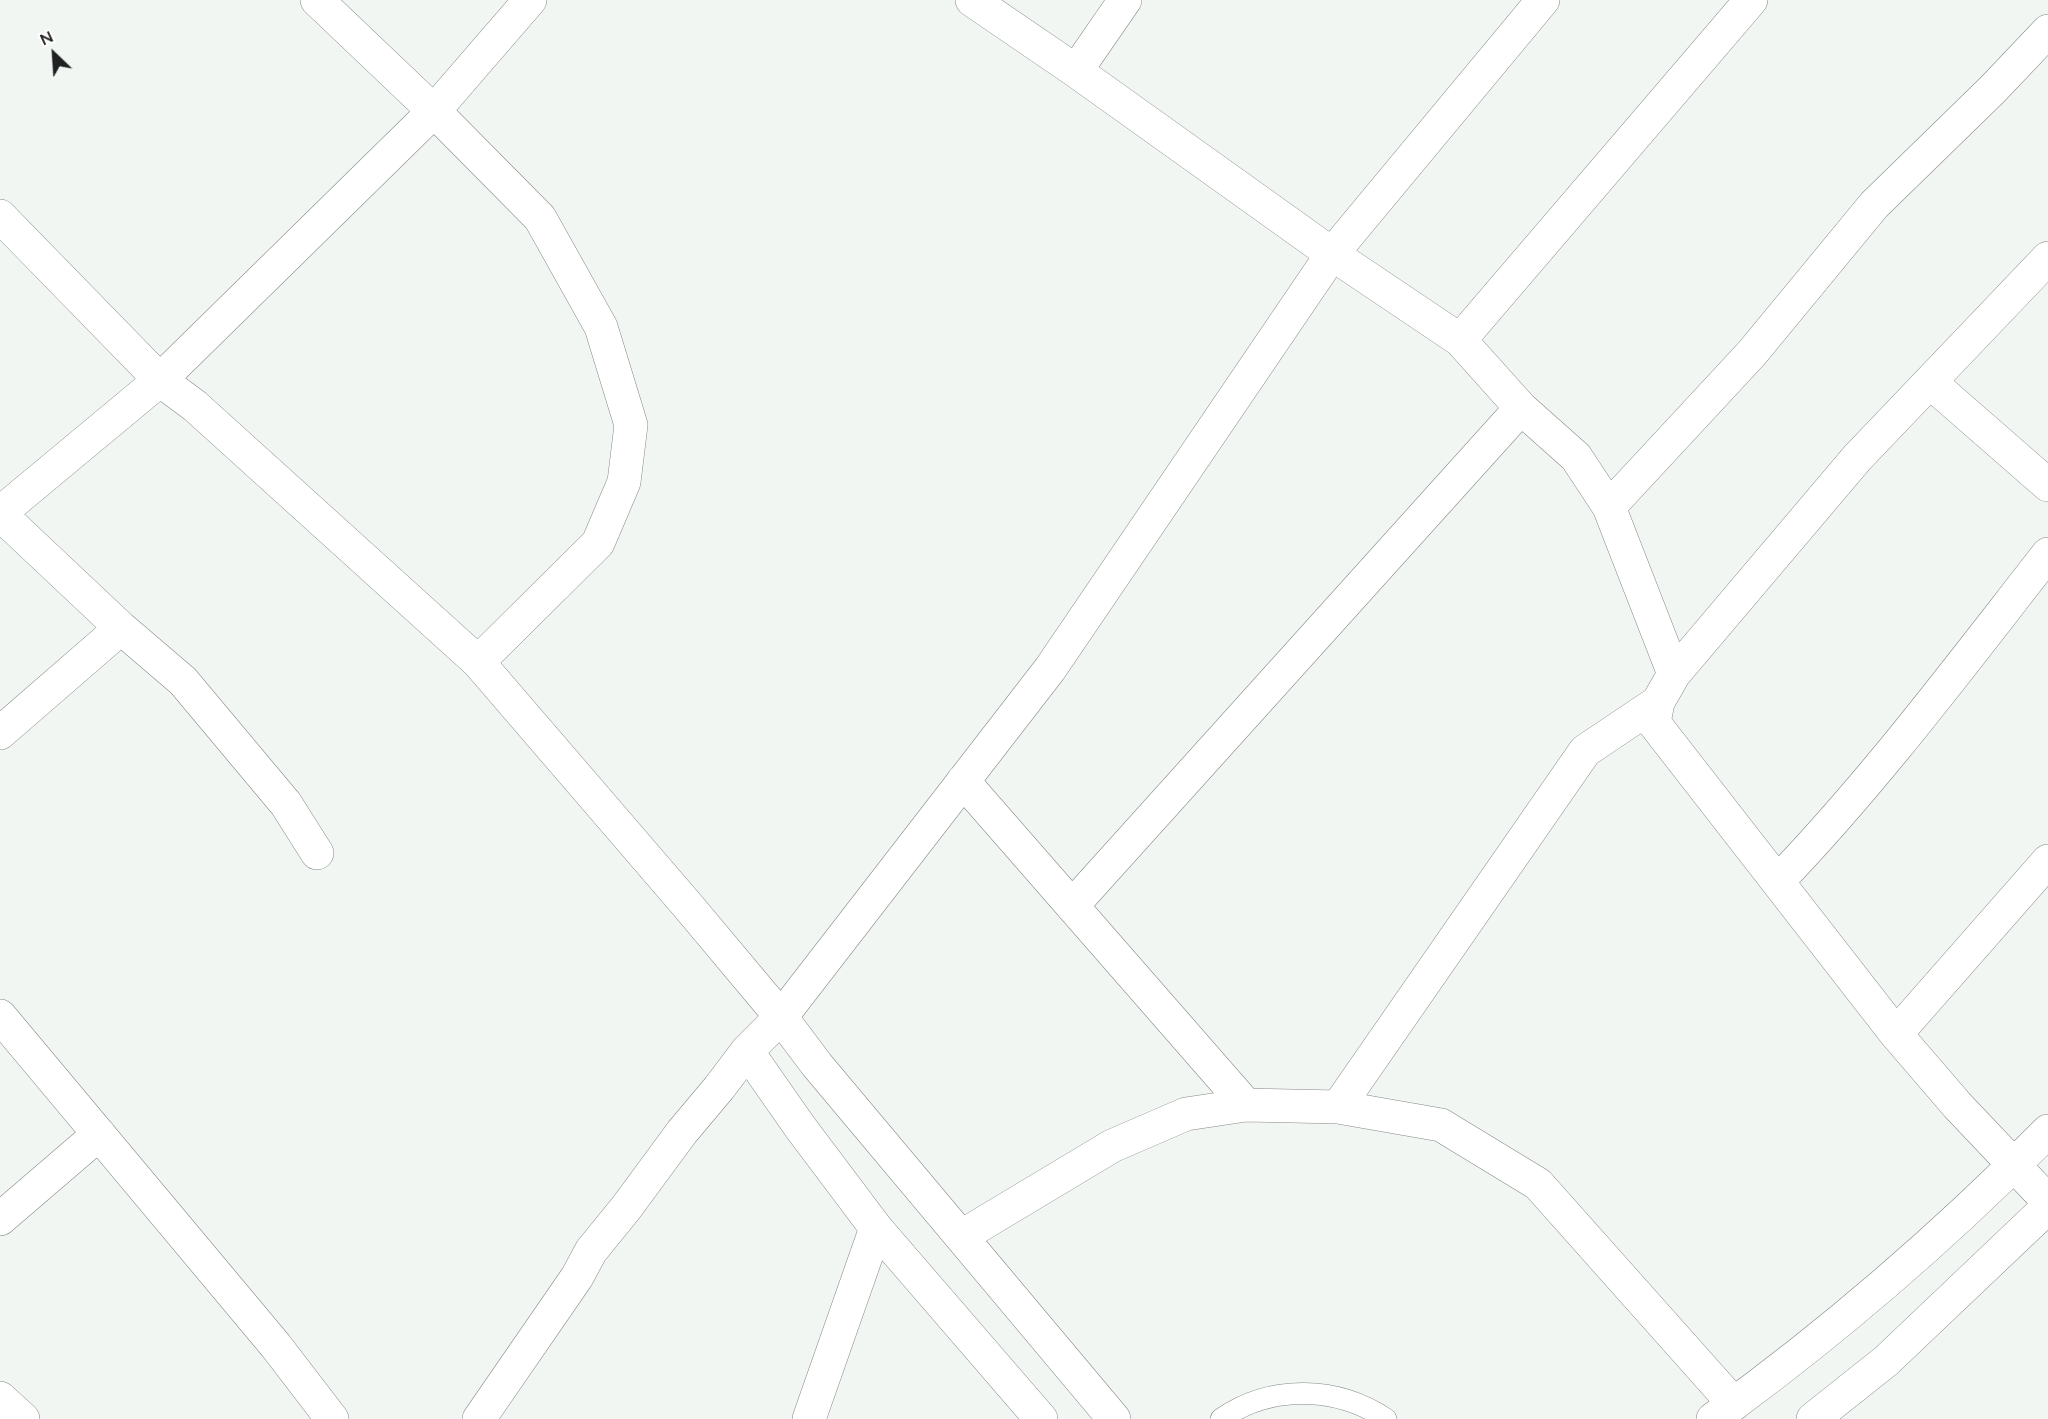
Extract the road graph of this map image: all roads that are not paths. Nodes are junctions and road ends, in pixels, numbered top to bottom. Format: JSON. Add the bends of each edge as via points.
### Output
{"nodes":[{"id":1,"x":316,"y":0,"type":"edge"},
{"id":2,"x":530,"y":0,"type":"edge"},
{"id":3,"x":972,"y":0,"type":"edge"},
{"id":4,"x":1125,"y":0,"type":"edge"},
{"id":5,"x":1543,"y":0,"type":"edge"},
{"id":6,"x":1751,"y":0,"type":"edge"},
{"id":7,"x":2048,"y":31,"type":"edge"},
{"id":8,"x":1076,"y":71,"type":"junction"},
{"id":9,"x":434,"y":111,"type":"junction"},
{"id":10,"x":0,"y":216,"type":"edge"},
{"id":11,"x":1332,"y":254,"type":"junction"},
{"id":12,"x":2048,"y":258,"type":"edge"},
{"id":13,"x":1460,"y":340,"type":"junction"},
{"id":14,"x":160,"y":380,"type":"junction"},
{"id":15,"x":1930,"y":382,"type":"junction"},
{"id":16,"x":1521,"y":408,"type":"junction"},
{"id":17,"x":2048,"y":485,"type":"edge"},
{"id":18,"x":1609,"y":507,"type":"junction"},
{"id":19,"x":0,"y":513,"type":"edge"},
{"id":20,"x":2048,"y":554,"type":"edge"},
{"id":21,"x":122,"y":628,"type":"junction"},
{"id":22,"x":478,"y":662,"type":"junction"},
{"id":23,"x":1674,"y":674,"type":"junction"},
{"id":24,"x":1658,"y":702,"type":"junction"},
{"id":25,"x":0,"y":733,"type":"edge"},
{"id":26,"x":963,"y":781,"type":"junction"},
{"id":27,"x":316,"y":853,"type":"dead end"},
{"id":28,"x":2048,"y":861,"type":"edge"},
{"id":29,"x":1778,"y":881,"type":"junction"},
{"id":30,"x":1072,"y":906,"type":"junction"},
{"id":31,"x":0,"y":1016,"type":"edge"},
{"id":32,"x":781,"y":1017,"type":"junction"},
{"id":33,"x":1896,"y":1034,"type":"junction"},
{"id":34,"x":747,"y":1052,"type":"junction"},
{"id":35,"x":1246,"y":1105,"type":"junction"},
{"id":36,"x":1338,"y":1107,"type":"junction"},
{"id":37,"x":2048,"y":1131,"type":"edge"},
{"id":38,"x":99,"y":1134,"type":"junction"},
{"id":39,"x":2014,"y":1166,"type":"junction"},
{"id":40,"x":2048,"y":1200,"type":"edge"},
{"id":41,"x":2048,"y":1206,"type":"edge"},
{"id":42,"x":0,"y":1219,"type":"edge"},
{"id":43,"x":876,"y":1228,"type":"junction"},
{"id":44,"x":962,"y":1236,"type":"junction"},
{"id":45,"x":0,"y":1398,"type":"edge"},
{"id":46,"x":1724,"y":1411,"type":"edge"},
{"id":47,"x":23,"y":1419,"type":"edge"},
{"id":48,"x":332,"y":1419,"type":"edge"},
{"id":49,"x":479,"y":1419,"type":"edge"},
{"id":50,"x":809,"y":1419,"type":"edge"},
{"id":51,"x":1041,"y":1419,"type":"edge"},
{"id":52,"x":1114,"y":1419,"type":"edge"},
{"id":53,"x":1221,"y":1419,"type":"edge"},
{"id":54,"x":1386,"y":1419,"type":"edge"},
{"id":55,"x":1813,"y":1419,"type":"edge"}],
"edges":[{"from":1,"to":9,"type":"street"},
{"from":2,"to":9,"type":"street"},
{"from":3,"to":8,"type":"street"},
{"from":4,"to":8,"type":"street"},
{"from":5,"to":11,"type":"street"},
{"from":6,"to":13,"type":"street"},
{"from":7,"to":18,"type":"street","via":[[1874,206],[1752,353]]},
{"from":8,"to":11,"type":"street"},
{"from":9,"to":14,"type":"street"},
{"from":9,"to":22,"type":"street","via":[[540,218],[601,327],[631,425],[624,482],[598,543]]},
{"from":10,"to":14,"type":"street"},
{"from":11,"to":13,"type":"street"},
{"from":11,"to":26,"type":"street","via":[[1050,669]]},
{"from":12,"to":15,"type":"street"},
{"from":13,"to":16,"type":"street"},
{"from":14,"to":19,"type":"street"},
{"from":14,"to":22,"type":"street","via":[[195,406]]},
{"from":15,"to":17,"type":"street"},
{"from":15,"to":23,"type":"street","via":[[1857,458]]},
{"from":16,"to":18,"type":"street","via":[[1576,457]]},
{"from":16,"to":30,"type":"street"},
{"from":18,"to":23,"type":"street"},
{"from":19,"to":21,"type":"street"},
{"from":20,"to":29,"type":"street","via":[[1892,753]]},
{"from":21,"to":25,"type":"street"},
{"from":21,"to":27,"type":"street","via":[[183,681],[286,804]]},
{"from":22,"to":32,"type":"street"},
{"from":23,"to":24,"type":"street"},
{"from":24,"to":29,"type":"street","via":[[1654,723]]},
{"from":24,"to":36,"type":"street","via":[[1585,751]]},
{"from":26,"to":30,"type":"street"},
{"from":26,"to":32,"type":"street"},
{"from":28,"to":33,"type":"street"},
{"from":29,"to":33,"type":"street"},
{"from":30,"to":35,"type":"street"},
{"from":31,"to":38,"type":"street"},
{"from":32,"to":34,"type":"street"},
{"from":32,"to":44,"type":"street"},
{"from":33,"to":39,"type":"street"},
{"from":34,"to":43,"type":"street"},
{"from":34,"to":49,"type":"street","via":[[591,1251]]},
{"from":35,"to":36,"type":"street"},
{"from":35,"to":44,"type":"street","via":[[1186,1114],[1112,1146]]},
{"from":36,"to":46,"type":"street","via":[[1441,1125],[1538,1184]]},
{"from":37,"to":39,"type":"street"},
{"from":38,"to":42,"type":"street"},
{"from":38,"to":48,"type":"street"},
{"from":39,"to":40,"type":"street"},
{"from":39,"to":46,"type":"street","via":[[1856,1310]]},
{"from":41,"to":55,"type":"street","via":[[1886,1361]]},
{"from":43,"to":50,"type":"street"},
{"from":43,"to":51,"type":"street"},
{"from":44,"to":52,"type":"street"},
{"from":45,"to":47,"type":"street"},
{"from":53,"to":54,"type":"lane","via":[[1253,1402],[1301,1393],[1348,1400]]}]}
